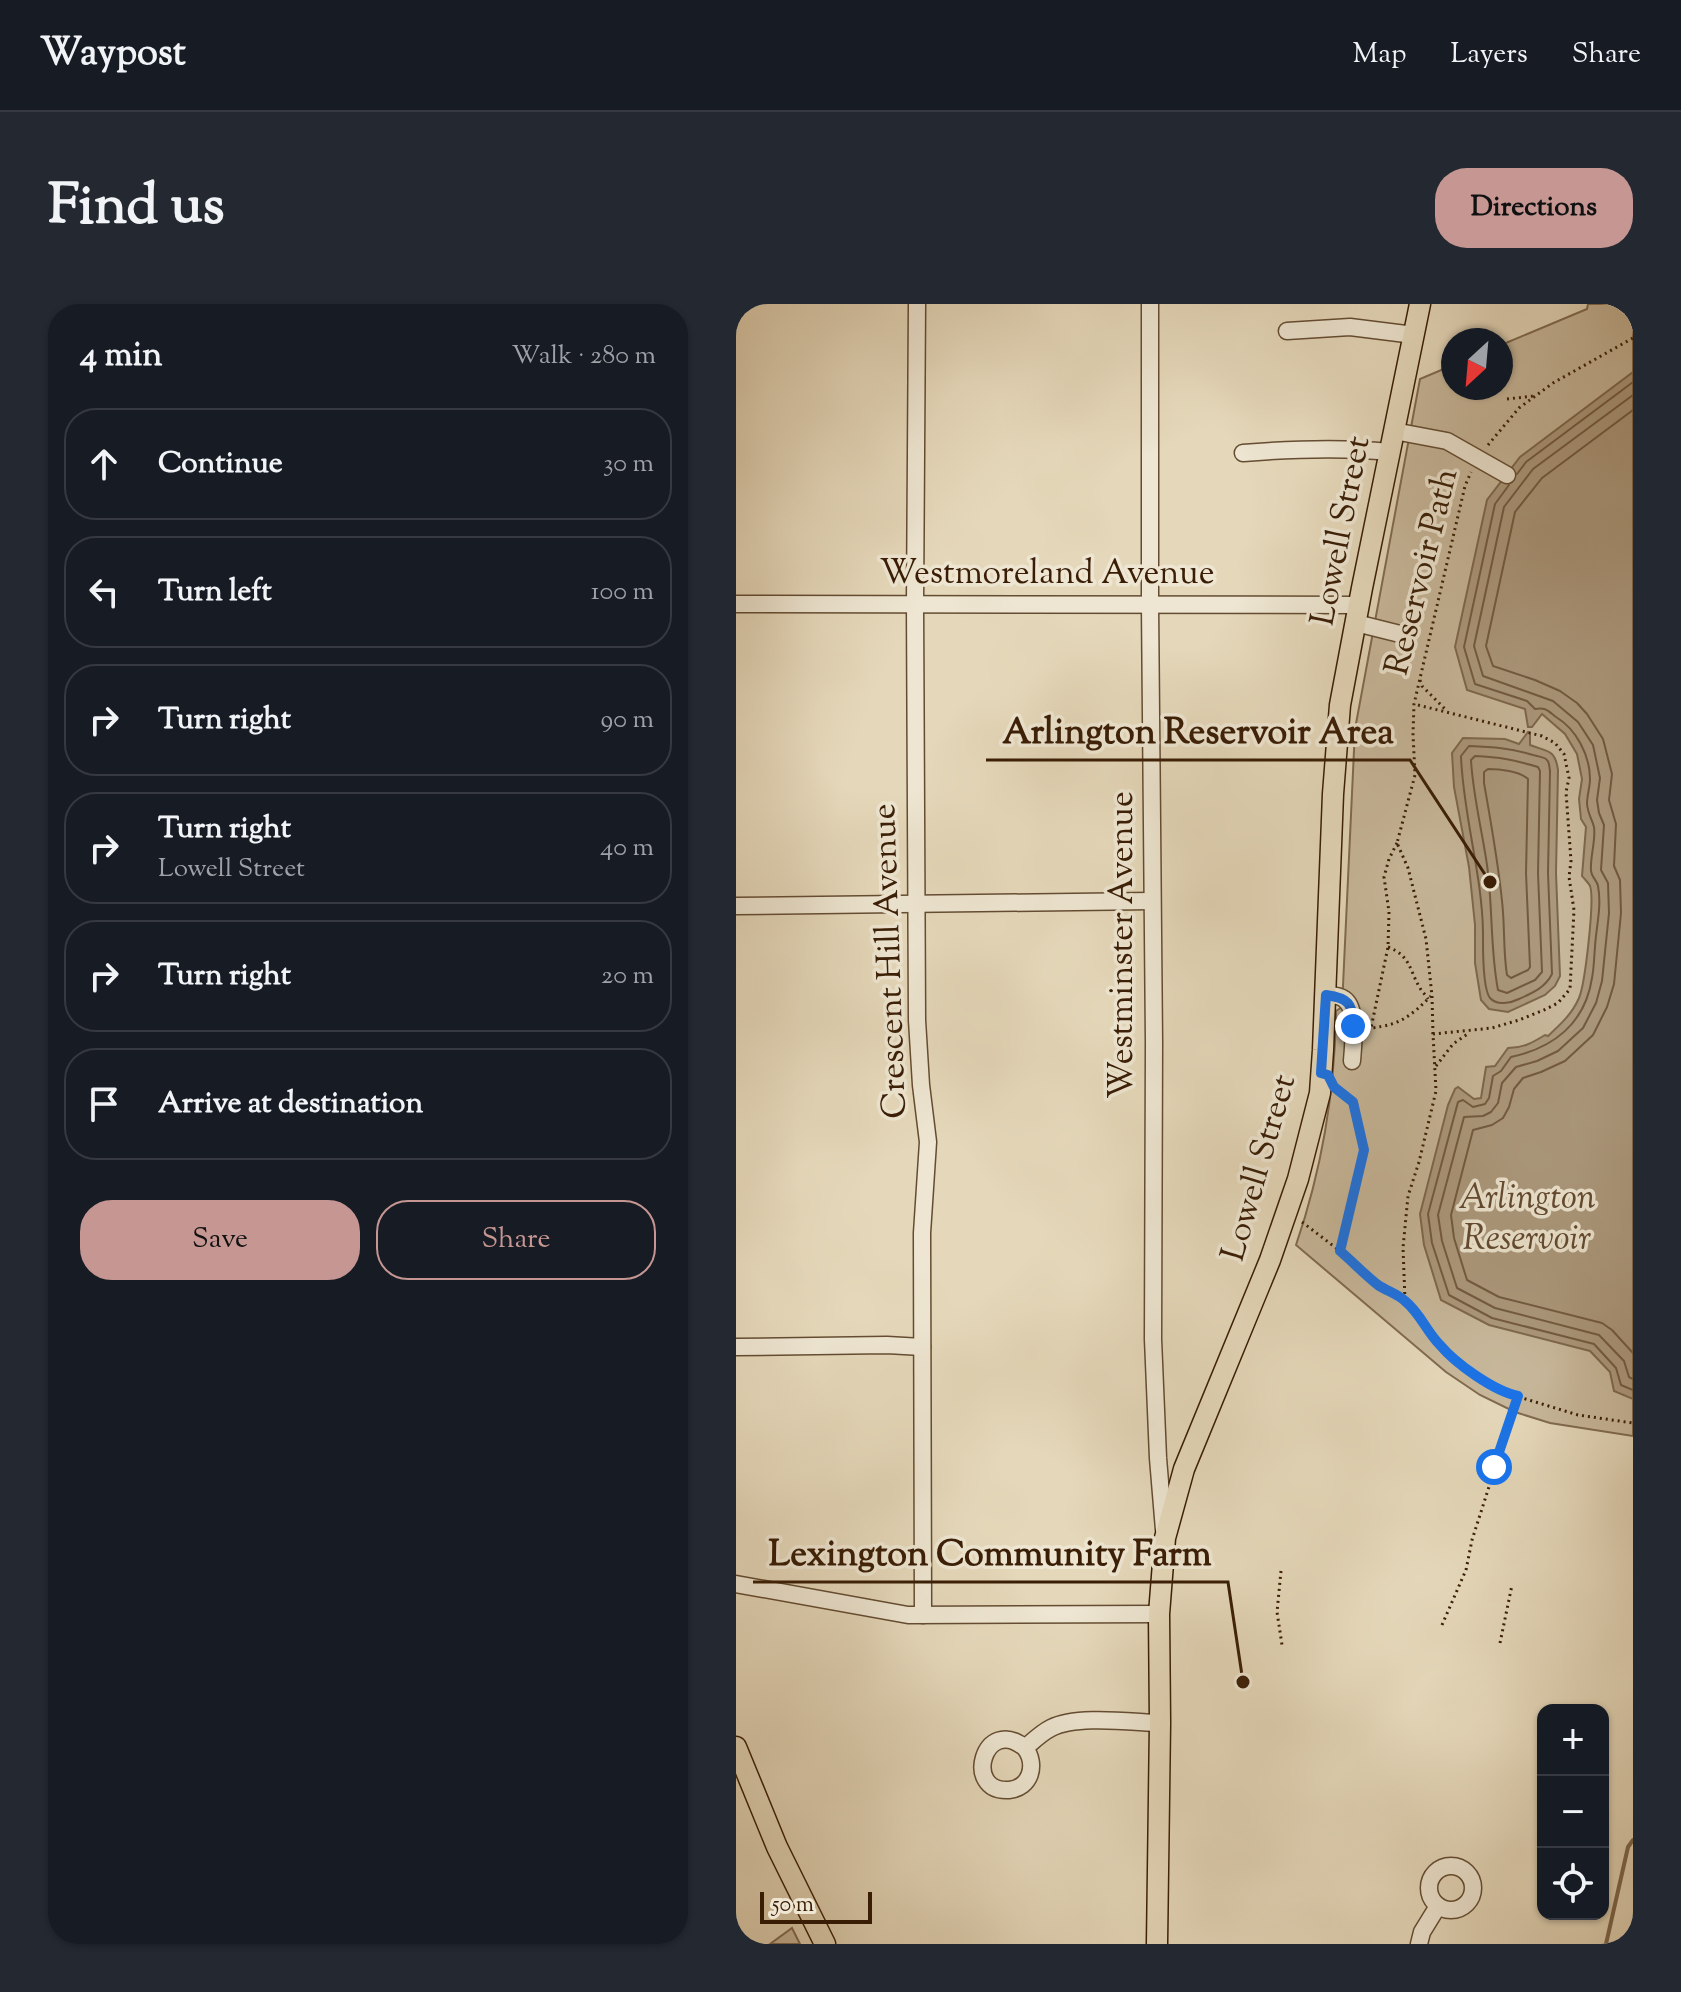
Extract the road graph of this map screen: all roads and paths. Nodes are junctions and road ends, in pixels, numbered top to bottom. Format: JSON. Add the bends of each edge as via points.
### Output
{"nodes":[{"id":1,"x":917,"y":304,"type":"edge"},
{"id":2,"x":1150,"y":304,"type":"edge"},
{"id":3,"x":1420,"y":304,"type":"edge"},
{"id":4,"x":1287,"y":331,"type":"dead end"},
{"id":5,"x":1414,"y":335,"type":"junction"},
{"id":6,"x":1633,"y":338,"type":"edge"},
{"id":7,"x":1537,"y":395,"type":"junction"},
{"id":8,"x":1513,"y":398,"type":"edge"},
{"id":9,"x":1394,"y":431,"type":"junction"},
{"id":10,"x":1389,"y":452,"type":"junction"},
{"id":11,"x":1243,"y":453,"type":"dead end"},
{"id":12,"x":1478,"y":458,"type":"junction"},
{"id":13,"x":1507,"y":475,"type":"dead end"},
{"id":14,"x":915,"y":603,"type":"junction"},
{"id":15,"x":736,"y":604,"type":"edge"},
{"id":16,"x":1150,"y":605,"type":"junction"},
{"id":17,"x":1357,"y":614,"type":"junction"},
{"id":18,"x":1408,"y":636,"type":"dead end"},
{"id":19,"x":1420,"y":679,"type":"junction"},
{"id":20,"x":1414,"y":704,"type":"junction"},
{"id":21,"x":1453,"y":714,"type":"junction"},
{"id":22,"x":1397,"y":843,"type":"junction"},
{"id":23,"x":1152,"y":901,"type":"junction"},
{"id":24,"x":917,"y":904,"type":"junction"},
{"id":25,"x":736,"y":906,"type":"edge"},
{"id":26,"x":1388,"y":947,"type":"junction"},
{"id":27,"x":1326,"y":995,"type":"junction"},
{"id":28,"x":1430,"y":997,"type":"junction"},
{"id":29,"x":1472,"y":1031,"type":"junction"},
{"id":30,"x":1433,"y":1034,"type":"junction"},
{"id":31,"x":1352,"y":1061,"type":"dead end"},
{"id":32,"x":1436,"y":1066,"type":"junction"},
{"id":33,"x":1321,"y":1073,"type":"junction"},
{"id":34,"x":1294,"y":1216,"type":"dead end"},
{"id":35,"x":1340,"y":1251,"type":"junction"},
{"id":36,"x":1405,"y":1300,"type":"junction"},
{"id":37,"x":736,"y":1347,"type":"edge"},
{"id":38,"x":922,"y":1347,"type":"junction"},
{"id":39,"x":1518,"y":1396,"type":"junction"},
{"id":40,"x":1633,"y":1423,"type":"edge"},
{"id":41,"x":1165,"y":1538,"type":"junction"},
{"id":42,"x":1281,"y":1571,"type":"dead end"},
{"id":43,"x":736,"y":1584,"type":"edge"},
{"id":44,"x":1512,"y":1585,"type":"dead end"},
{"id":45,"x":1159,"y":1614,"type":"junction"},
{"id":46,"x":923,"y":1615,"type":"junction"},
{"id":47,"x":1442,"y":1625,"type":"dead end"},
{"id":48,"x":1500,"y":1643,"type":"dead end"},
{"id":49,"x":1282,"y":1645,"type":"dead end"},
{"id":50,"x":1160,"y":1723,"type":"junction"},
{"id":51,"x":736,"y":1747,"type":"edge"},
{"id":52,"x":1025,"y":1748,"type":"dead end"},
{"id":53,"x":1438,"y":1906,"type":"dead end"},
{"id":54,"x":825,"y":1944,"type":"edge"},
{"id":55,"x":1157,"y":1944,"type":"edge"},
{"id":56,"x":1419,"y":1944,"type":"edge"}],
"edges":[{"from":1,"to":14,"type":"street","name":"Crescent Hill Avenue"},
{"from":2,"to":16,"type":"street","name":"Westminster Avenue"},
{"from":3,"to":5,"type":"main road","name":"Lowell Street"},
{"from":4,"to":5,"type":"street","via":[[1350,327]]},
{"from":5,"to":9,"type":"main road","name":"Lowell Street"},
{"from":6,"to":7,"type":"path","name":"Reservoir Path"},
{"from":7,"to":8,"type":"path"},
{"from":7,"to":12,"type":"path","name":"Reservoir Path","via":[[1519,408]]},
{"from":9,"to":10,"type":"main road","name":"Lowell Street"},
{"from":9,"to":12,"type":"street","via":[[1447,441]]},
{"from":10,"to":11,"type":"street","via":[[1305,448]]},
{"from":10,"to":17,"type":"main road","name":"Lowell Street"},
{"from":12,"to":13,"type":"street"},
{"from":12,"to":19,"type":"path","name":"Reservoir Path","via":[[1465,486]]},
{"from":14,"to":15,"type":"street","name":"Westmoreland Avenue"},
{"from":14,"to":16,"type":"street","name":"Westmoreland Avenue"},
{"from":14,"to":24,"type":"street","name":"Crescent Hill Avenue"},
{"from":16,"to":17,"type":"street","name":"Westmoreland Avenue"},
{"from":16,"to":23,"type":"street","name":"Westminster Avenue"},
{"from":17,"to":18,"type":"street","name":"Westmoreland Avenue"},
{"from":17,"to":27,"type":"main road","name":"Lowell Street","via":[[1340,705]]},
{"from":19,"to":20,"type":"path","name":"Reservoir Path"},
{"from":19,"to":21,"type":"path"},
{"from":20,"to":21,"type":"path"},
{"from":20,"to":22,"type":"path","name":"Reservoir Path","via":[[1415,775]]},
{"from":21,"to":29,"type":"path","via":[[1532,732],[1555,743],[1564,754],[1569,778],[1574,910],[1570,989],[1544,1010]]},
{"from":22,"to":26,"type":"path","name":"Reservoir Path","via":[[1384,877]]},
{"from":22,"to":28,"type":"path","via":[[1426,939]]},
{"from":23,"to":24,"type":"street"},
{"from":23,"to":41,"type":"street","name":"Westminster Avenue","via":[[1153,1339]]},
{"from":24,"to":25,"type":"street"},
{"from":24,"to":38,"type":"street","name":"Crescent Hill Avenue","via":[[917,1020],[928,1142]]},
{"from":26,"to":28,"type":"path","via":[[1399,951]]},
{"from":26,"to":28,"type":"path","name":"Reservoir Path","via":[[1371,1028],[1391,1026]]},
{"from":27,"to":31,"type":"street","via":[[1342,997],[1353,1013]]},
{"from":27,"to":33,"type":"main road","name":"Lowell Street"},
{"from":28,"to":30,"type":"path"},
{"from":29,"to":30,"type":"path"},
{"from":29,"to":32,"type":"path"},
{"from":30,"to":32,"type":"path"},
{"from":32,"to":36,"type":"path","via":[[1436,1091],[1408,1196]]},
{"from":33,"to":35,"type":"path","via":[[1353,1102],[1364,1150]]},
{"from":33,"to":41,"type":"main road","name":"Lowell Street","via":[[1310,1136],[1289,1206],[1184,1469]]},
{"from":34,"to":35,"type":"path"},
{"from":35,"to":36,"type":"path","via":[[1378,1285]]},
{"from":36,"to":39,"type":"path","via":[[1445,1351],[1494,1387]]},
{"from":37,"to":38,"type":"street"},
{"from":38,"to":46,"type":"street","name":"Crescent Hill Avenue"},
{"from":39,"to":40,"type":"path","via":[[1578,1415]]},
{"from":39,"to":47,"type":"path","via":[[1466,1570]]},
{"from":41,"to":45,"type":"main road","name":"Lowell Street"},
{"from":42,"to":49,"type":"path","via":[[1277,1612]]},
{"from":43,"to":46,"type":"street"},
{"from":44,"to":48,"type":"path"},
{"from":45,"to":46,"type":"street"},
{"from":45,"to":50,"type":"main road","name":"Lowell Street"},
{"from":50,"to":52,"type":"street","via":[[1069,1722],[1050,1728]]},
{"from":50,"to":55,"type":"main road","name":"Lowell Street"},
{"from":51,"to":54,"type":"main road"},
{"from":53,"to":56,"type":"street"}]}
